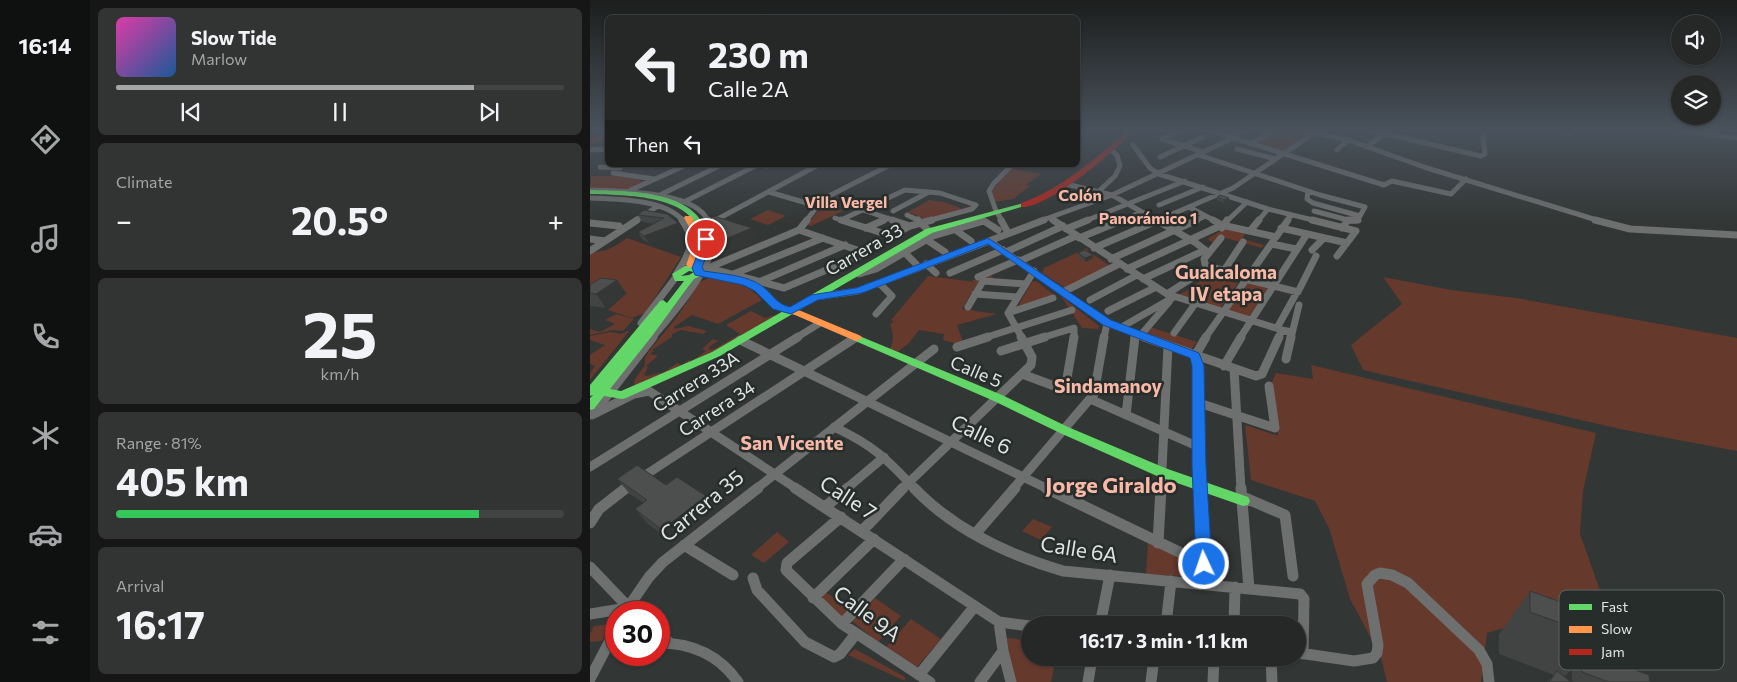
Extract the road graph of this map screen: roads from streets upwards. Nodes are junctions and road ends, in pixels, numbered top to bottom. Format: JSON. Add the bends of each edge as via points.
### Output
{"nodes":[{"id":1,"x":1093,"y":162,"type":"edge"},
{"id":2,"x":1120,"y":162,"type":"edge"},
{"id":3,"x":1145,"y":162,"type":"edge"},
{"id":4,"x":1185,"y":162,"type":"edge"},
{"id":5,"x":1224,"y":162,"type":"edge"},
{"id":6,"x":1272,"y":162,"type":"edge"},
{"id":7,"x":1311,"y":162,"type":"edge"},
{"id":8,"x":1411,"y":162,"type":"edge"},
{"id":9,"x":600,"y":167,"type":"dead end"},
{"id":10,"x":605,"y":167,"type":"edge"},
{"id":11,"x":620,"y":167,"type":"edge"},
{"id":12,"x":682,"y":167,"type":"edge"},
{"id":13,"x":717,"y":167,"type":"edge"},
{"id":14,"x":752,"y":167,"type":"edge"},
{"id":15,"x":815,"y":167,"type":"edge"},
{"id":16,"x":886,"y":167,"type":"edge"},
{"id":17,"x":1010,"y":167,"type":"edge"},
{"id":18,"x":1256,"y":173,"type":"junction"},
{"id":19,"x":1159,"y":174,"type":"junction"},
{"id":20,"x":654,"y":179,"type":"junction"},
{"id":21,"x":1466,"y":180,"type":"junction"},
{"id":22,"x":1185,"y":181,"type":"junction"},
{"id":23,"x":1066,"y":184,"type":"junction"},
{"id":24,"x":1203,"y":186,"type":"junction"},
{"id":25,"x":630,"y":191,"type":"junction"},
{"id":26,"x":1100,"y":191,"type":"junction"},
{"id":27,"x":1308,"y":191,"type":"junction"},
{"id":28,"x":769,"y":192,"type":"junction"},
{"id":29,"x":929,"y":192,"type":"junction"},
{"id":30,"x":1222,"y":193,"type":"junction"},
{"id":31,"x":590,"y":194,"type":"edge"},
{"id":32,"x":896,"y":194,"type":"junction"},
{"id":33,"x":1112,"y":195,"type":"junction"},
{"id":34,"x":654,"y":200,"type":"junction"},
{"id":35,"x":913,"y":200,"type":"junction"},
{"id":36,"x":684,"y":202,"type":"junction"},
{"id":37,"x":1247,"y":202,"type":"junction"},
{"id":38,"x":1127,"y":204,"type":"junction"},
{"id":39,"x":1159,"y":205,"type":"dead end"},
{"id":40,"x":817,"y":206,"type":"junction"},
{"id":41,"x":1189,"y":207,"type":"junction"},
{"id":42,"x":863,"y":210,"type":"junction"},
{"id":43,"x":893,"y":210,"type":"dead end"},
{"id":44,"x":1268,"y":210,"type":"junction"},
{"id":45,"x":1314,"y":211,"type":"dead end"},
{"id":46,"x":997,"y":212,"type":"junction"},
{"id":47,"x":1142,"y":212,"type":"junction"},
{"id":48,"x":907,"y":215,"type":"dead end"},
{"id":49,"x":1291,"y":215,"type":"junction"},
{"id":50,"x":1206,"y":216,"type":"junction"},
{"id":51,"x":1360,"y":216,"type":"junction"},
{"id":52,"x":888,"y":218,"type":"junction"},
{"id":53,"x":1050,"y":218,"type":"junction"},
{"id":54,"x":1348,"y":220,"type":"junction"},
{"id":55,"x":1157,"y":221,"type":"junction"},
{"id":56,"x":710,"y":223,"type":"junction"},
{"id":57,"x":591,"y":224,"type":"edge"},
{"id":58,"x":1223,"y":225,"type":"junction"},
{"id":59,"x":619,"y":226,"type":"dead end"},
{"id":60,"x":910,"y":226,"type":"junction"},
{"id":61,"x":866,"y":228,"type":"junction"},
{"id":62,"x":1064,"y":228,"type":"junction"},
{"id":63,"x":1282,"y":228,"type":"junction"},
{"id":64,"x":1342,"y":228,"type":"junction"},
{"id":65,"x":954,"y":229,"type":"junction"},
{"id":66,"x":799,"y":230,"type":"junction"},
{"id":67,"x":998,"y":230,"type":"dead end"},
{"id":68,"x":927,"y":231,"type":"junction"},
{"id":69,"x":1174,"y":231,"type":"junction"},
{"id":70,"x":1250,"y":231,"type":"junction"},
{"id":71,"x":1008,"y":233,"type":"junction"},
{"id":72,"x":1307,"y":234,"type":"junction"},
{"id":73,"x":1737,"y":235,"type":"edge"},
{"id":74,"x":1078,"y":237,"type":"junction"},
{"id":75,"x":1276,"y":237,"type":"junction"},
{"id":76,"x":823,"y":238,"type":"junction"},
{"id":77,"x":1221,"y":238,"type":"dead end"},
{"id":78,"x":1324,"y":238,"type":"junction"},
{"id":79,"x":590,"y":239,"type":"edge"},
{"id":80,"x":988,"y":240,"type":"junction"},
{"id":81,"x":1190,"y":240,"type":"junction"},
{"id":82,"x":604,"y":241,"type":"junction"},
{"id":83,"x":971,"y":242,"type":"dead end"},
{"id":84,"x":1243,"y":242,"type":"dead end"},
{"id":85,"x":1272,"y":244,"type":"junction"},
{"id":86,"x":1347,"y":244,"type":"junction"},
{"id":87,"x":845,"y":245,"type":"junction"},
{"id":88,"x":1094,"y":248,"type":"junction"},
{"id":89,"x":1205,"y":250,"type":"junction"},
{"id":90,"x":1296,"y":250,"type":"junction"},
{"id":91,"x":590,"y":251,"type":"edge"},
{"id":92,"x":1004,"y":251,"type":"junction"},
{"id":93,"x":904,"y":252,"type":"junction"},
{"id":94,"x":945,"y":252,"type":"dead end"},
{"id":95,"x":1337,"y":256,"type":"dead end"},
{"id":96,"x":1111,"y":259,"type":"junction"},
{"id":97,"x":1019,"y":261,"type":"junction"},
{"id":98,"x":916,"y":264,"type":"dead end"},
{"id":99,"x":926,"y":264,"type":"junction"},
{"id":100,"x":1120,"y":264,"type":"junction"},
{"id":101,"x":1209,"y":267,"type":"junction"},
{"id":102,"x":876,"y":269,"type":"junction"},
{"id":103,"x":1127,"y":269,"type":"junction"},
{"id":104,"x":1225,"y":269,"type":"junction"},
{"id":105,"x":1034,"y":271,"type":"junction"},
{"id":106,"x":693,"y":272,"type":"junction"},
{"id":107,"x":936,"y":273,"type":"dead end"},
{"id":108,"x":950,"y":273,"type":"dead end"},
{"id":109,"x":731,"y":275,"type":"junction"},
{"id":110,"x":856,"y":275,"type":"junction"},
{"id":111,"x":1136,"y":275,"type":"junction"},
{"id":112,"x":978,"y":277,"type":"dead end"},
{"id":113,"x":1247,"y":277,"type":"junction"},
{"id":114,"x":881,"y":280,"type":"junction"},
{"id":115,"x":1143,"y":280,"type":"junction"},
{"id":116,"x":759,"y":282,"type":"junction"},
{"id":117,"x":1026,"y":284,"type":"junction"},
{"id":118,"x":1273,"y":286,"type":"junction"},
{"id":119,"x":1156,"y":287,"type":"junction"},
{"id":120,"x":1063,"y":292,"type":"junction"},
{"id":121,"x":1296,"y":292,"type":"junction"},
{"id":122,"x":975,"y":294,"type":"junction"},
{"id":123,"x":1170,"y":295,"type":"junction"},
{"id":124,"x":815,"y":297,"type":"junction"},
{"id":125,"x":1018,"y":297,"type":"junction"},
{"id":126,"x":1053,"y":298,"type":"dead end"},
{"id":127,"x":1090,"y":300,"type":"dead end"},
{"id":128,"x":1196,"y":304,"type":"junction"},
{"id":129,"x":1299,"y":305,"type":"dead end"},
{"id":130,"x":968,"y":307,"type":"dead end"},
{"id":131,"x":1072,"y":310,"type":"dead end"},
{"id":132,"x":791,"y":311,"type":"junction"},
{"id":133,"x":1108,"y":311,"type":"dead end"},
{"id":134,"x":1008,"y":313,"type":"junction"},
{"id":135,"x":1222,"y":313,"type":"junction"},
{"id":136,"x":876,"y":314,"type":"dead end"},
{"id":137,"x":1250,"y":320,"type":"junction"},
{"id":138,"x":1107,"y":323,"type":"junction"},
{"id":139,"x":820,"y":324,"type":"junction"},
{"id":140,"x":1015,"y":327,"type":"junction"},
{"id":141,"x":1120,"y":328,"type":"junction"},
{"id":142,"x":1279,"y":329,"type":"junction"},
{"id":143,"x":1292,"y":332,"type":"junction"},
{"id":144,"x":1174,"y":333,"type":"dead end"},
{"id":145,"x":653,"y":334,"type":"junction"},
{"id":146,"x":1138,"y":335,"type":"junction"},
{"id":147,"x":855,"y":338,"type":"junction"},
{"id":148,"x":740,"y":340,"type":"junction"},
{"id":149,"x":1024,"y":344,"type":"junction"},
{"id":150,"x":1168,"y":346,"type":"junction"},
{"id":151,"x":957,"y":347,"type":"dead end"},
{"id":152,"x":934,"y":349,"type":"dead end"},
{"id":153,"x":1001,"y":351,"type":"dead end"},
{"id":154,"x":769,"y":355,"type":"junction"},
{"id":155,"x":1195,"y":356,"type":"junction"},
{"id":156,"x":1286,"y":359,"type":"dead end"},
{"id":157,"x":916,"y":364,"type":"junction"},
{"id":158,"x":1224,"y":366,"type":"junction"},
{"id":159,"x":1234,"y":369,"type":"junction"},
{"id":160,"x":804,"y":372,"type":"junction"},
{"id":161,"x":1022,"y":374,"type":"junction"},
{"id":162,"x":590,"y":385,"type":"edge"},
{"id":163,"x":1269,"y":386,"type":"dead end"},
{"id":164,"x":590,"y":392,"type":"edge"},
{"id":165,"x":608,"y":393,"type":"junction"},
{"id":166,"x":998,"y":398,"type":"junction"},
{"id":167,"x":1090,"y":399,"type":"junction"},
{"id":168,"x":868,"y":401,"type":"junction"},
{"id":169,"x":1199,"y":403,"type":"junction"},
{"id":170,"x":679,"y":412,"type":"junction"},
{"id":171,"x":591,"y":413,"type":"edge"},
{"id":172,"x":1126,"y":415,"type":"junction"},
{"id":173,"x":1236,"y":416,"type":"junction"},
{"id":174,"x":834,"y":427,"type":"junction"},
{"id":175,"x":1064,"y":430,"type":"junction"},
{"id":176,"x":1163,"y":431,"type":"junction"},
{"id":177,"x":712,"y":433,"type":"junction"},
{"id":178,"x":951,"y":441,"type":"junction"},
{"id":179,"x":1198,"y":447,"type":"junction"},
{"id":180,"x":884,"y":457,"type":"junction"},
{"id":181,"x":590,"y":467,"type":"edge"},
{"id":182,"x":1161,"y":472,"type":"junction"},
{"id":183,"x":774,"y":474,"type":"junction"},
{"id":184,"x":1024,"y":477,"type":"junction"},
{"id":185,"x":908,"y":482,"type":"junction"},
{"id":186,"x":1200,"y":486,"type":"junction"},
{"id":187,"x":1243,"y":499,"type":"junction"},
{"id":188,"x":825,"y":507,"type":"junction"},
{"id":189,"x":841,"y":517,"type":"junction"},
{"id":190,"x":590,"y":523,"type":"edge"},
{"id":191,"x":862,"y":531,"type":"junction"},
{"id":192,"x":976,"y":533,"type":"junction"},
{"id":193,"x":874,"y":540,"type":"junction"},
{"id":194,"x":1158,"y":543,"type":"junction"},
{"id":195,"x":684,"y":544,"type":"junction"},
{"id":196,"x":904,"y":559,"type":"junction"},
{"id":197,"x":1204,"y":564,"type":"junction"},
{"id":198,"x":590,"y":567,"type":"edge"},
{"id":199,"x":733,"y":575,"type":"dead end"},
{"id":200,"x":1110,"y":575,"type":"junction"},
{"id":201,"x":1293,"y":576,"type":"dead end"},
{"id":202,"x":753,"y":578,"type":"dead end"},
{"id":203,"x":1171,"y":581,"type":"junction"},
{"id":204,"x":1205,"y":584,"type":"junction"},
{"id":205,"x":1235,"y":587,"type":"junction"},
{"id":206,"x":1249,"y":589,"type":"junction"},
{"id":207,"x":813,"y":598,"type":"junction"},
{"id":208,"x":619,"y":601,"type":"edge"},
{"id":209,"x":635,"y":601,"type":"edge"},
{"id":210,"x":975,"y":606,"type":"junction"},
{"id":211,"x":605,"y":613,"type":"edge"},
{"id":212,"x":590,"y":614,"type":"edge"},
{"id":213,"x":1102,"y":616,"type":"edge"},
{"id":214,"x":1167,"y":616,"type":"edge"},
{"id":215,"x":1234,"y":616,"type":"edge"},
{"id":216,"x":1303,"y":616,"type":"edge"},
{"id":217,"x":999,"y":622,"type":"junction"},
{"id":218,"x":842,"y":624,"type":"junction"},
{"id":219,"x":1021,"y":625,"type":"edge"},
{"id":220,"x":855,"y":635,"type":"junction"},
{"id":221,"x":670,"y":645,"type":"edge"},
{"id":222,"x":1003,"y":651,"type":"junction"},
{"id":223,"x":1306,"y":654,"type":"edge"},
{"id":224,"x":605,"y":656,"type":"edge"},
{"id":225,"x":1091,"y":666,"type":"edge"},
{"id":226,"x":1153,"y":666,"type":"edge"},
{"id":227,"x":1214,"y":666,"type":"edge"},
{"id":228,"x":1271,"y":666,"type":"edge"},
{"id":229,"x":919,"y":675,"type":"junction"},
{"id":230,"x":590,"y":679,"type":"edge"},
{"id":231,"x":738,"y":682,"type":"edge"},
{"id":232,"x":930,"y":682,"type":"edge"},
{"id":233,"x":980,"y":682,"type":"edge"},
{"id":234,"x":1011,"y":682,"type":"edge"},
{"id":235,"x":1088,"y":682,"type":"edge"},
{"id":236,"x":1151,"y":682,"type":"edge"},
{"id":237,"x":1213,"y":682,"type":"edge"},
{"id":238,"x":1272,"y":682,"type":"edge"},
{"id":239,"x":1489,"y":682,"type":"edge"}],
"edges":[{"from":1,"to":23,"type":"street","name":"Carrera 33"},
{"from":2,"to":26,"type":"street","via":[[1120,171]]},
{"from":3,"to":19,"type":"street"},
{"from":4,"to":19,"type":"street"},
{"from":5,"to":18,"type":"street"},
{"from":6,"to":18,"type":"street"},
{"from":7,"to":21,"type":"street","via":[[1384,185],[1392,180],[1450,194]]},
{"from":8,"to":21,"type":"street"},
{"from":9,"to":10,"type":"street"},
{"from":11,"to":20,"type":"street","via":[[613,172]]},
{"from":12,"to":20,"type":"street"},
{"from":13,"to":34,"type":"street"},
{"from":14,"to":36,"type":"street"},
{"from":15,"to":28,"type":"street"},
{"from":16,"to":40,"type":"street","via":[[823,198]]},
{"from":17,"to":46,"type":"street","via":[[989,192]]},
{"from":18,"to":27,"type":"street"},
{"from":18,"to":30,"type":"street"},
{"from":19,"to":22,"type":"street"},
{"from":19,"to":33,"type":"street"},
{"from":20,"to":25,"type":"street"},
{"from":21,"to":73,"type":"street","via":[[1625,228]]},
{"from":22,"to":24,"type":"street"},
{"from":22,"to":38,"type":"street"},
{"from":23,"to":26,"type":"street"},
{"from":23,"to":46,"type":"street","name":"Carrera 33","via":[[1037,201]]},
{"from":24,"to":30,"type":"street"},
{"from":24,"to":39,"type":"street"},
{"from":25,"to":31,"type":"street"},
{"from":25,"to":34,"type":"street"},
{"from":26,"to":33,"type":"street"},
{"from":27,"to":51,"type":"street","via":[[1307,199],[1313,203]]},
{"from":27,"to":51,"type":"street","via":[[1363,206],[1366,208]]},
{"from":28,"to":40,"type":"street"},
{"from":28,"to":56,"type":"street"},
{"from":29,"to":32,"type":"street","via":[[905,190]]},
{"from":29,"to":35,"type":"street"},
{"from":29,"to":68,"type":"street","via":[[974,203],[976,207]]},
{"from":30,"to":37,"type":"street"},
{"from":30,"to":41,"type":"street"},
{"from":31,"to":34,"type":"street"},
{"from":32,"to":35,"type":"street"},
{"from":32,"to":42,"type":"street"},
{"from":33,"to":38,"type":"street"},
{"from":33,"to":53,"type":"street"},
{"from":34,"to":36,"type":"street"},
{"from":34,"to":82,"type":"street"},
{"from":34,"to":106,"type":"street","via":[[676,215],[688,230]]},
{"from":34,"to":106,"type":"street","via":[[683,206],[702,224],[705,248]]},
{"from":35,"to":43,"type":"street"},
{"from":36,"to":56,"type":"street","via":[[696,208]]},
{"from":37,"to":44,"type":"street"},
{"from":37,"to":58,"type":"street"},
{"from":38,"to":47,"type":"street"},
{"from":38,"to":62,"type":"street"},
{"from":40,"to":66,"type":"street"},
{"from":41,"to":50,"type":"street"},
{"from":41,"to":55,"type":"street"},
{"from":42,"to":52,"type":"street"},
{"from":42,"to":61,"type":"street","via":[[838,219]]},
{"from":44,"to":49,"type":"street"},
{"from":44,"to":70,"type":"street"},
{"from":45,"to":54,"type":"street"},
{"from":46,"to":68,"type":"street","name":"Carrera 33"},
{"from":46,"to":71,"type":"street"},
{"from":47,"to":55,"type":"street"},
{"from":47,"to":74,"type":"street"},
{"from":48,"to":68,"type":"street"},
{"from":49,"to":63,"type":"street"},
{"from":49,"to":64,"type":"street"},
{"from":50,"to":58,"type":"street"},
{"from":50,"to":69,"type":"street"},
{"from":51,"to":54,"type":"street","via":[[1356,221]]},
{"from":52,"to":60,"type":"street"},
{"from":52,"to":61,"type":"street"},
{"from":53,"to":62,"type":"street"},
{"from":53,"to":71,"type":"street"},
{"from":54,"to":64,"type":"street"},
{"from":55,"to":69,"type":"street"},
{"from":55,"to":88,"type":"street"},
{"from":56,"to":106,"type":"street","via":[[714,242]]},
{"from":57,"to":59,"type":"street"},
{"from":58,"to":70,"type":"street"},
{"from":58,"to":81,"type":"street"},
{"from":58,"to":89,"type":"street","via":[[1208,235]]},
{"from":60,"to":61,"type":"street","via":[[890,236]]},
{"from":60,"to":68,"type":"street"},
{"from":62,"to":74,"type":"street"},
{"from":62,"to":92,"type":"street"},
{"from":63,"to":72,"type":"street"},
{"from":63,"to":75,"type":"street"},
{"from":64,"to":86,"type":"street","via":[[1356,232]]},
{"from":65,"to":67,"type":"street","via":[[984,221]]},
{"from":65,"to":68,"type":"street"},
{"from":65,"to":83,"type":"street"},
{"from":66,"to":76,"type":"street"},
{"from":66,"to":106,"type":"street"},
{"from":68,"to":93,"type":"street"},
{"from":68,"to":94,"type":"street"},
{"from":68,"to":110,"type":"street","name":"Carrera 33"},
{"from":69,"to":81,"type":"street"},
{"from":69,"to":96,"type":"street"},
{"from":70,"to":75,"type":"street"},
{"from":71,"to":80,"type":"street"},
{"from":72,"to":78,"type":"street"},
{"from":72,"to":90,"type":"street"},
{"from":74,"to":88,"type":"street"},
{"from":74,"to":97,"type":"street"},
{"from":75,"to":85,"type":"street"},
{"from":76,"to":87,"type":"street"},
{"from":76,"to":109,"type":"street"},
{"from":77,"to":89,"type":"street"},
{"from":78,"to":86,"type":"street"},
{"from":78,"to":121,"type":"street","via":[[1314,253],[1299,292]]},
{"from":79,"to":82,"type":"street"},
{"from":80,"to":92,"type":"street"},
{"from":80,"to":99,"type":"street"},
{"from":81,"to":89,"type":"street"},
{"from":81,"to":103,"type":"street"},
{"from":82,"to":91,"type":"street"},
{"from":84,"to":104,"type":"street"},
{"from":85,"to":90,"type":"street"},
{"from":85,"to":113,"type":"street"},
{"from":86,"to":95,"type":"street"},
{"from":87,"to":116,"type":"street"},
{"from":87,"to":116,"type":"street","via":[[863,252],[862,256],[790,286],[780,288]]},
{"from":88,"to":96,"type":"street"},
{"from":89,"to":101,"type":"street","via":[[1204,261]]},
{"from":89,"to":115,"type":"street"},
{"from":90,"to":118,"type":"street"},
{"from":92,"to":97,"type":"street"},
{"from":92,"to":108,"type":"street"},
{"from":93,"to":98,"type":"street"},
{"from":93,"to":102,"type":"street"},
{"from":96,"to":100,"type":"street"},
{"from":97,"to":105,"type":"street"},
{"from":97,"to":112,"type":"street"},
{"from":99,"to":107,"type":"street"},
{"from":99,"to":114,"type":"street"},
{"from":100,"to":103,"type":"street"},
{"from":100,"to":120,"type":"street"},
{"from":101,"to":104,"type":"street"},
{"from":101,"to":123,"type":"street"},
{"from":102,"to":110,"type":"street"},
{"from":102,"to":114,"type":"street"},
{"from":103,"to":111,"type":"street"},
{"from":104,"to":113,"type":"street"},
{"from":105,"to":117,"type":"street"},
{"from":105,"to":120,"type":"street"},
{"from":106,"to":109,"type":"street"},
{"from":106,"to":132,"type":"street","name":"Calle 5","via":[[746,282],[758,288],[776,307]]},
{"from":106,"to":145,"type":"street"},
{"from":106,"to":162,"type":"street","via":[[628,339]]},
{"from":106,"to":164,"type":"street"},
{"from":109,"to":116,"type":"street"},
{"from":110,"to":124,"type":"street","name":"Carrera 33"},
{"from":111,"to":115,"type":"street"},
{"from":111,"to":127,"type":"street"},
{"from":113,"to":118,"type":"street"},
{"from":113,"to":135,"type":"street"},
{"from":114,"to":124,"type":"street","via":[[858,291]]},
{"from":114,"to":136,"type":"street","via":[[892,296]]},
{"from":115,"to":119,"type":"street"},
{"from":117,"to":122,"type":"street","via":[[983,281]]},
{"from":117,"to":125,"type":"street"},
{"from":118,"to":121,"type":"street"},
{"from":118,"to":137,"type":"street"},
{"from":119,"to":123,"type":"street"},
{"from":119,"to":133,"type":"street"},
{"from":120,"to":138,"type":"street"},
{"from":121,"to":142,"type":"street"},
{"from":122,"to":125,"type":"street"},
{"from":122,"to":130,"type":"street"},
{"from":123,"to":128,"type":"street"},
{"from":123,"to":141,"type":"street"},
{"from":123,"to":146,"type":"street"},
{"from":124,"to":132,"type":"street","name":"Carrera 33"},
{"from":125,"to":134,"type":"street"},
{"from":126,"to":134,"type":"street"},
{"from":128,"to":135,"type":"street"},
{"from":128,"to":144,"type":"street"},
{"from":129,"to":143,"type":"street"},
{"from":131,"to":140,"type":"street"},
{"from":132,"to":139,"type":"street","name":"Calle 5"},
{"from":132,"to":148,"type":"street","name":"Carrera 33"},
{"from":134,"to":140,"type":"street"},
{"from":135,"to":137,"type":"street"},
{"from":135,"to":155,"type":"street"},
{"from":137,"to":142,"type":"street"},
{"from":137,"to":158,"type":"street"},
{"from":138,"to":141,"type":"street"},
{"from":138,"to":167,"type":"street","via":[[1096,389]]},
{"from":139,"to":147,"type":"street","name":"Calle 5"},
{"from":139,"to":154,"type":"street","name":"Carrera 33A"},
{"from":140,"to":149,"type":"street"},
{"from":140,"to":151,"type":"street"},
{"from":141,"to":146,"type":"street"},
{"from":142,"to":143,"type":"street"},
{"from":142,"to":159,"type":"street","via":[[1262,374],[1256,376]]},
{"from":143,"to":156,"type":"street"},
{"from":145,"to":165,"type":"street"},
{"from":145,"to":171,"type":"street"},
{"from":146,"to":150,"type":"street"},
{"from":146,"to":172,"type":"street"},
{"from":147,"to":157,"type":"street","name":"Calle 5"},
{"from":147,"to":160,"type":"street","name":"Carrera 34"},
{"from":148,"to":154,"type":"street","name":"Calle 6"},
{"from":148,"to":165,"type":"street","name":"Carrera 33","via":[[638,389],[622,394]]},
{"from":149,"to":153,"type":"street"},
{"from":149,"to":161,"type":"street","via":[[1033,361]]},
{"from":149,"to":161,"type":"street","via":[[1074,328],[1065,390]]},
{"from":150,"to":155,"type":"street"},
{"from":150,"to":176,"type":"street"},
{"from":152,"to":157,"type":"street","name":"Carrera 35"},
{"from":154,"to":160,"type":"street","name":"Calle 6"},
{"from":154,"to":170,"type":"street","name":"Carrera 33A"},
{"from":155,"to":158,"type":"street"},
{"from":155,"to":169,"type":"street"},
{"from":157,"to":166,"type":"street","name":"Calle 5"},
{"from":157,"to":168,"type":"street","name":"Carrera 35"},
{"from":158,"to":159,"type":"street"},
{"from":159,"to":173,"type":"street"},
{"from":160,"to":168,"type":"street","name":"Calle 6"},
{"from":160,"to":177,"type":"street","name":"Carrera 34"},
{"from":161,"to":166,"type":"street"},
{"from":163,"to":173,"type":"street","via":[[1275,428]]},
{"from":165,"to":171,"type":"street"},
{"from":166,"to":175,"type":"street","name":"Calle 5"},
{"from":166,"to":178,"type":"street"},
{"from":167,"to":172,"type":"street"},
{"from":167,"to":175,"type":"street"},
{"from":168,"to":174,"type":"street","name":"Carrera 35"},
{"from":168,"to":178,"type":"street","name":"Calle 6"},
{"from":169,"to":173,"type":"street"},
{"from":169,"to":179,"type":"street"},
{"from":170,"to":171,"type":"street","name":"Calle 7","via":[[649,391],[634,394]]},
{"from":170,"to":177,"type":"street","name":"Calle 7"},
{"from":170,"to":181,"type":"street","name":"Carrera 33A"},
{"from":172,"to":176,"type":"street"},
{"from":173,"to":187,"type":"street"},
{"from":174,"to":180,"type":"street","name":"Calle 6A","via":[[861,440]]},
{"from":174,"to":183,"type":"street","name":"Carrera 35"},
{"from":175,"to":182,"type":"street","name":"Calle 5"},
{"from":175,"to":184,"type":"street"},
{"from":176,"to":179,"type":"street"},
{"from":176,"to":182,"type":"street"},
{"from":177,"to":183,"type":"street","name":"Calle 7"},
{"from":177,"to":190,"type":"street","name":"Carrera 34","via":[[615,495],[599,509]]},
{"from":178,"to":184,"type":"street","name":"Calle 6"},
{"from":178,"to":185,"type":"street"},
{"from":179,"to":186,"type":"street"},
{"from":180,"to":185,"type":"street","name":"Calle 6A"},
{"from":180,"to":188,"type":"street"},
{"from":182,"to":186,"type":"street","name":"Calle 5"},
{"from":182,"to":194,"type":"street"},
{"from":183,"to":188,"type":"street","name":"Calle 7"},
{"from":183,"to":195,"type":"street","name":"Carrera 35"},
{"from":184,"to":192,"type":"street"},
{"from":184,"to":194,"type":"street","name":"Calle 6"},
{"from":185,"to":191,"type":"street"},
{"from":185,"to":192,"type":"street","name":"Calle 6A","via":[[939,511]]},
{"from":186,"to":187,"type":"street","name":"Calle 5"},
{"from":186,"to":197,"type":"street"},
{"from":187,"to":201,"type":"street","via":[[1286,514]]},
{"from":187,"to":206,"type":"street"},
{"from":188,"to":189,"type":"street","name":"Calle 7"},
{"from":189,"to":191,"type":"street","name":"Calle 7"},
{"from":189,"to":207,"type":"street","name":"Calle 9A","via":[[787,563],[786,570]]},
{"from":191,"to":193,"type":"street","name":"Calle 7"},
{"from":192,"to":200,"type":"street","name":"Calle 6A","via":[[1044,566]]},
{"from":193,"to":196,"type":"street","name":"Calle 7"},
{"from":193,"to":207,"type":"street"},
{"from":194,"to":197,"type":"street","name":"Calle 6"},
{"from":195,"to":199,"type":"street"},
{"from":195,"to":209,"type":"street","name":"Carrera 35","via":[[656,569]]},
{"from":196,"to":210,"type":"street","name":"Calle 7"},
{"from":196,"to":218,"type":"street"},
{"from":197,"to":204,"type":"street"},
{"from":198,"to":208,"type":"street"},
{"from":200,"to":203,"type":"street","name":"Calle 6A"},
{"from":200,"to":213,"type":"street"},
{"from":202,"to":220,"type":"street","via":[[757,590],[805,642],[834,657]]},
{"from":203,"to":204,"type":"street","name":"Calle 6A"},
{"from":203,"to":214,"type":"street"},
{"from":204,"to":205,"type":"street","name":"Calle 6A"},
{"from":205,"to":206,"type":"street","name":"Calle 6A"},
{"from":205,"to":215,"type":"street"},
{"from":206,"to":216,"type":"street","name":"Calle 6A","via":[[1300,594],[1304,599]]},
{"from":207,"to":218,"type":"street","name":"Calle 9A"},
{"from":210,"to":217,"type":"street","name":"Calle 7"},
{"from":210,"to":229,"type":"street"},
{"from":211,"to":212,"type":"street"},
{"from":217,"to":219,"type":"street","name":"Calle 7"},
{"from":217,"to":222,"type":"street"},
{"from":218,"to":220,"type":"street","name":"Calle 9A"},
{"from":220,"to":229,"type":"street","name":"Calle 9A"},
{"from":221,"to":231,"type":"street","via":[[712,656]]},
{"from":222,"to":233,"type":"street"},
{"from":222,"to":234,"type":"street"},
{"from":223,"to":239,"type":"street","via":[[1353,661],[1374,659],[1377,654],[1376,635],[1367,584],[1369,579],[1384,572],[1408,583],[1474,644],[1484,657]]},
{"from":224,"to":230,"type":"street"},
{"from":225,"to":235,"type":"street"},
{"from":226,"to":236,"type":"street"},
{"from":227,"to":237,"type":"street"},
{"from":228,"to":238,"type":"street"},
{"from":229,"to":232,"type":"street","name":"Calle 9A"}]}
